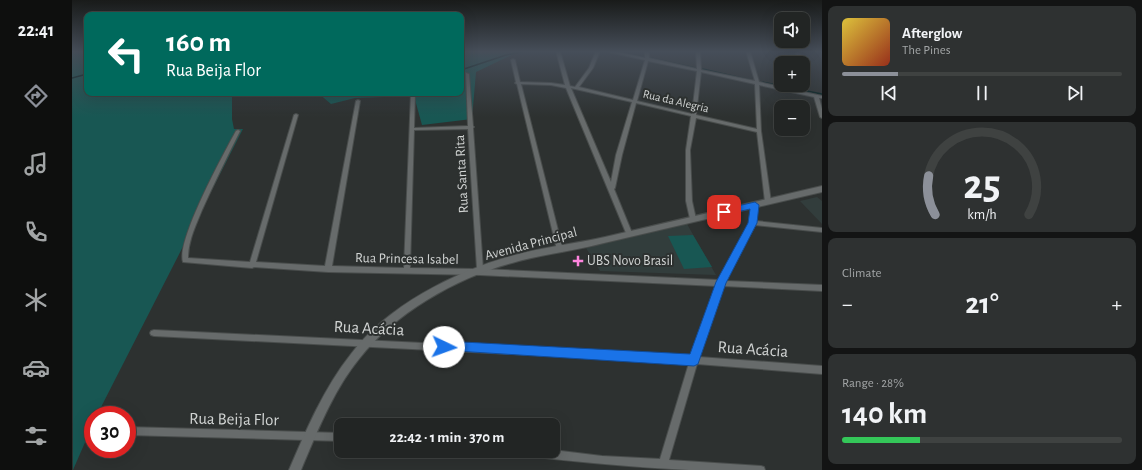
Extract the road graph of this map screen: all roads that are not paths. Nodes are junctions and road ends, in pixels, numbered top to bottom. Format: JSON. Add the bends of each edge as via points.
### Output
{"nodes":[{"id":1,"x":515,"y":73,"type":"edge"},
{"id":2,"x":564,"y":73,"type":"edge"},
{"id":3,"x":587,"y":73,"type":"edge"},
{"id":4,"x":643,"y":73,"type":"edge"},
{"id":5,"x":699,"y":73,"type":"edge"},
{"id":6,"x":709,"y":73,"type":"edge"},
{"id":7,"x":754,"y":73,"type":"edge"},
{"id":8,"x":467,"y":74,"type":"dead end"},
{"id":9,"x":757,"y":82,"type":"junction"},
{"id":10,"x":517,"y":83,"type":"junction"},
{"id":11,"x":568,"y":87,"type":"junction"},
{"id":12,"x":576,"y":88,"type":"junction"},
{"id":13,"x":413,"y":96,"type":"edge"},
{"id":14,"x":816,"y":96,"type":"junction"},
{"id":15,"x":822,"y":97,"type":"edge"},
{"id":16,"x":358,"y":101,"type":"dead end"},
{"id":17,"x":635,"y":102,"type":"junction"},
{"id":18,"x":296,"y":115,"type":"dead end"},
{"id":19,"x":694,"y":115,"type":"junction"},
{"id":20,"x":822,"y":117,"type":"edge"},
{"id":21,"x":472,"y":127,"type":"junction"},
{"id":22,"x":412,"y":129,"type":"junction"},
{"id":23,"x":238,"y":131,"type":"dead end"},
{"id":24,"x":759,"y":131,"type":"junction"},
{"id":25,"x":612,"y":189,"type":"junction"},
{"id":26,"x":822,"y":189,"type":"edge"},
{"id":27,"x":768,"y":202,"type":"junction"},
{"id":28,"x":755,"y":205,"type":"junction"},
{"id":29,"x":693,"y":220,"type":"junction"},
{"id":30,"x":753,"y":223,"type":"junction"},
{"id":31,"x":822,"y":230,"type":"edge"},
{"id":32,"x":629,"y":233,"type":"junction"},
{"id":33,"x":560,"y":250,"type":"junction"},
{"id":34,"x":252,"y":265,"type":"junction"},
{"id":35,"x":328,"y":269,"type":"junction"},
{"id":36,"x":407,"y":271,"type":"junction"},
{"id":37,"x":480,"y":272,"type":"junction"},
{"id":38,"x":721,"y":282,"type":"junction"},
{"id":39,"x":822,"y":288,"type":"edge"},
{"id":40,"x":154,"y":333,"type":"dead end"},
{"id":41,"x":366,"y":342,"type":"junction"},
{"id":42,"x":694,"y":360,"type":"junction"},
{"id":43,"x":822,"y":370,"type":"edge"},
{"id":44,"x":136,"y":431,"type":"edge"},
{"id":45,"x":309,"y":435,"type":"junction"},
{"id":46,"x":334,"y":437,"type":"edge"},
{"id":47,"x":560,"y":455,"type":"edge"},
{"id":48,"x":663,"y":464,"type":"junction"},
{"id":49,"x":295,"y":470,"type":"edge"},
{"id":50,"x":761,"y":470,"type":"edge"}],
"edges":[{"from":1,"to":10,"type":"street"},
{"from":2,"to":11,"type":"street"},
{"from":3,"to":12,"type":"street"},
{"from":4,"to":17,"type":"street"},
{"from":5,"to":19,"type":"street"},
{"from":6,"to":9,"type":"street"},
{"from":7,"to":9,"type":"street"},
{"from":8,"to":21,"type":"street","name":"Rua Santa Rita"},
{"from":9,"to":14,"type":"street"},
{"from":9,"to":24,"type":"street"},
{"from":10,"to":11,"type":"street","name":"Rua da Alegria"},
{"from":10,"to":33,"type":"street"},
{"from":11,"to":12,"type":"street","name":"Rua da Alegria"},
{"from":11,"to":25,"type":"street"},
{"from":12,"to":17,"type":"street","name":"Rua da Alegria"},
{"from":13,"to":22,"type":"street"},
{"from":14,"to":15,"type":"street"},
{"from":14,"to":20,"type":"street"},
{"from":16,"to":35,"type":"street"},
{"from":17,"to":19,"type":"street","name":"Rua da Alegria"},
{"from":17,"to":25,"type":"street","via":[[618,155]]},
{"from":18,"to":34,"type":"street"},
{"from":19,"to":24,"type":"street","name":"Rua da Alegria"},
{"from":19,"to":29,"type":"street","via":[[687,176]]},
{"from":21,"to":22,"type":"street"},
{"from":21,"to":37,"type":"street","name":"Rua Santa Rita"},
{"from":22,"to":36,"type":"street"},
{"from":23,"to":34,"type":"street","name":"Rua Princesa Isabel","via":[[206,197],[186,245],[184,257],[190,261]]},
{"from":24,"to":27,"type":"street"},
{"from":25,"to":32,"type":"street"},
{"from":26,"to":27,"type":"street","name":"Avenida Principal"},
{"from":27,"to":28,"type":"street","name":"Avenida Principal"},
{"from":28,"to":29,"type":"street","name":"Avenida Principal"},
{"from":28,"to":30,"type":"street"},
{"from":29,"to":32,"type":"street","name":"Avenida Principal"},
{"from":30,"to":31,"type":"street"},
{"from":30,"to":38,"type":"street"},
{"from":32,"to":33,"type":"street","name":"Avenida Principal"},
{"from":33,"to":37,"type":"street","name":"Avenida Principal","via":[[499,263]]},
{"from":34,"to":35,"type":"street","name":"Rua Princesa Isabel"},
{"from":35,"to":36,"type":"street","name":"Rua Princesa Isabel"},
{"from":36,"to":37,"type":"street","name":"Rua Princesa Isabel"},
{"from":37,"to":38,"type":"street","name":"Rua Princesa Isabel"},
{"from":37,"to":41,"type":"street","name":"Avenida Principal","via":[[420,300]]},
{"from":38,"to":39,"type":"street","name":"Rua Princesa Isabel"},
{"from":38,"to":42,"type":"street"},
{"from":40,"to":41,"type":"street","name":"Rua Acácia"},
{"from":41,"to":42,"type":"street","name":"Rua Acácia"},
{"from":41,"to":45,"type":"street","name":"Avenida Principal","via":[[333,391]]},
{"from":42,"to":43,"type":"street","name":"Rua Acácia"},
{"from":42,"to":48,"type":"street"},
{"from":44,"to":45,"type":"street","name":"Rua Beija Flor"},
{"from":45,"to":46,"type":"street","name":"Rua Beija Flor"},
{"from":45,"to":49,"type":"street","name":"Avenida Principal"},
{"from":47,"to":48,"type":"street"},
{"from":48,"to":50,"type":"street"}]}
